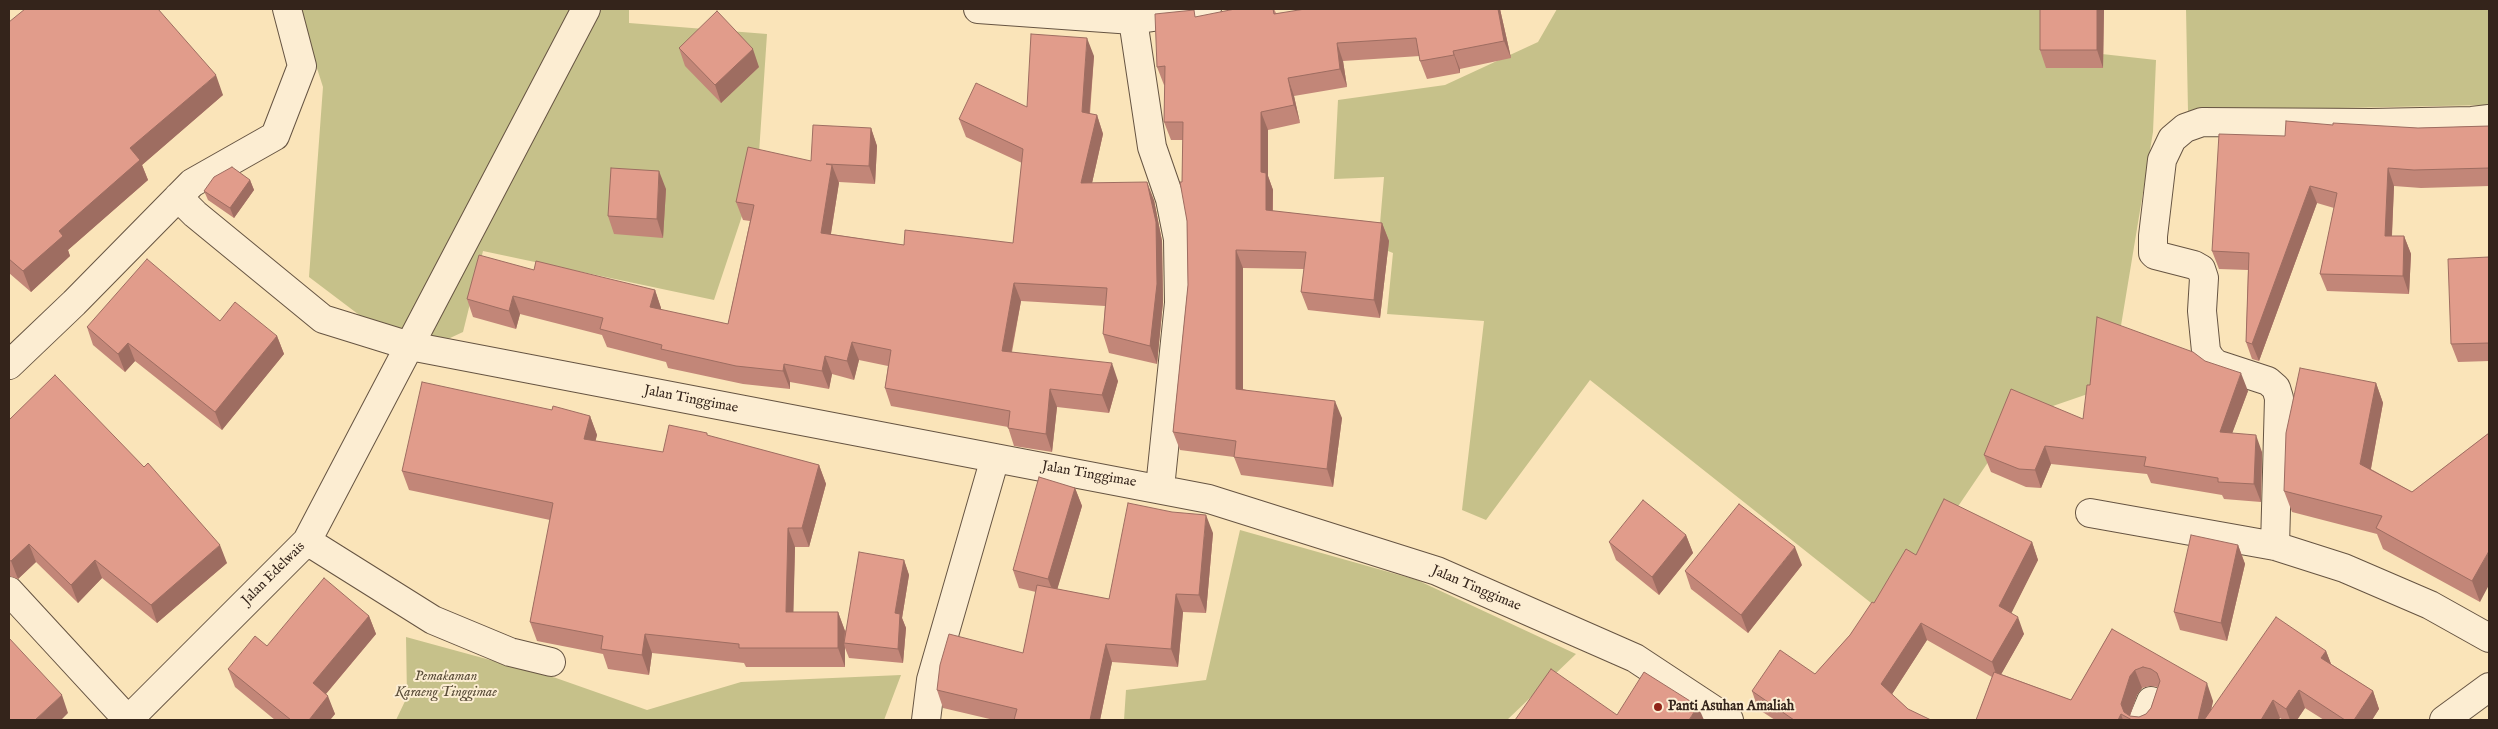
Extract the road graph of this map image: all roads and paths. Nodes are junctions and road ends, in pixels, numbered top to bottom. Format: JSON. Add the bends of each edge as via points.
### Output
{"nodes":[{"id":1,"x":287,"y":9,"type":"edge"},
{"id":2,"x":586,"y":9,"type":"edge"},
{"id":3,"x":978,"y":9,"type":"edge"},
{"id":4,"x":1207,"y":9,"type":"edge"},
{"id":5,"x":1134,"y":20,"type":"junction"},
{"id":6,"x":2489,"y":118,"type":"edge"},
{"id":7,"x":178,"y":197,"type":"junction"},
{"id":8,"x":410,"y":346,"type":"junction"},
{"id":9,"x":9,"y":365,"type":"edge"},
{"id":10,"x":995,"y":458,"type":"junction"},
{"id":11,"x":1160,"y":488,"type":"junction"},
{"id":12,"x":2090,"y":513,"type":"dead end"},
{"id":13,"x":307,"y":541,"type":"junction"},
{"id":14,"x":2275,"y":546,"type":"junction"},
{"id":15,"x":9,"y":592,"type":"edge"},
{"id":16,"x":2489,"y":638,"type":"edge"},
{"id":17,"x":550,"y":662,"type":"dead end"},
{"id":18,"x":2489,"y":687,"type":"edge"},
{"id":19,"x":128,"y":720,"type":"edge"},
{"id":20,"x":926,"y":720,"type":"edge"},
{"id":21,"x":1729,"y":720,"type":"edge"},
{"id":22,"x":2444,"y":720,"type":"edge"}],
"edges":[{"from":1,"to":7,"type":"street","via":[[302,66],[275,136],[192,183]]},
{"from":2,"to":8,"type":"street","name":"Jalan Edelwais"},
{"from":3,"to":5,"type":"street"},
{"from":4,"to":5,"type":"street"},
{"from":5,"to":11,"type":"street","via":[[1152,147],[1170,199],[1178,239],[1179,304]]},
{"from":6,"to":14,"type":"street","via":[[2472,121],[2202,122],[2185,128],[2172,139],[2162,160],[2157,186],[2153,252],[2201,269],[2204,278],[2202,311],[2206,350],[2210,358],[2216,364],[2268,381],[2276,388],[2279,398]]},
{"from":7,"to":8,"type":"street","name":"Jalan Tinggimae","via":[[323,318]]},
{"from":7,"to":9,"type":"street"},
{"from":8,"to":10,"type":"street","name":"Jalan Tinggimae"},
{"from":8,"to":13,"type":"street","name":"Jalan Edelwais"},
{"from":10,"to":11,"type":"street","name":"Jalan Tinggimae"},
{"from":10,"to":20,"type":"street","via":[[931,680]]},
{"from":11,"to":21,"type":"street","name":"Jalan Tinggimae","via":[[1209,499],[1437,571],[1635,658]]},
{"from":12,"to":14,"type":"street"},
{"from":13,"to":17,"type":"street","via":[[433,620],[510,652]]},
{"from":13,"to":19,"type":"street","name":"Jalan Edelwais"},
{"from":14,"to":16,"type":"street","via":[[2344,568],[2430,605]]},
{"from":15,"to":19,"type":"street"},
{"from":18,"to":22,"type":"street"}]}
